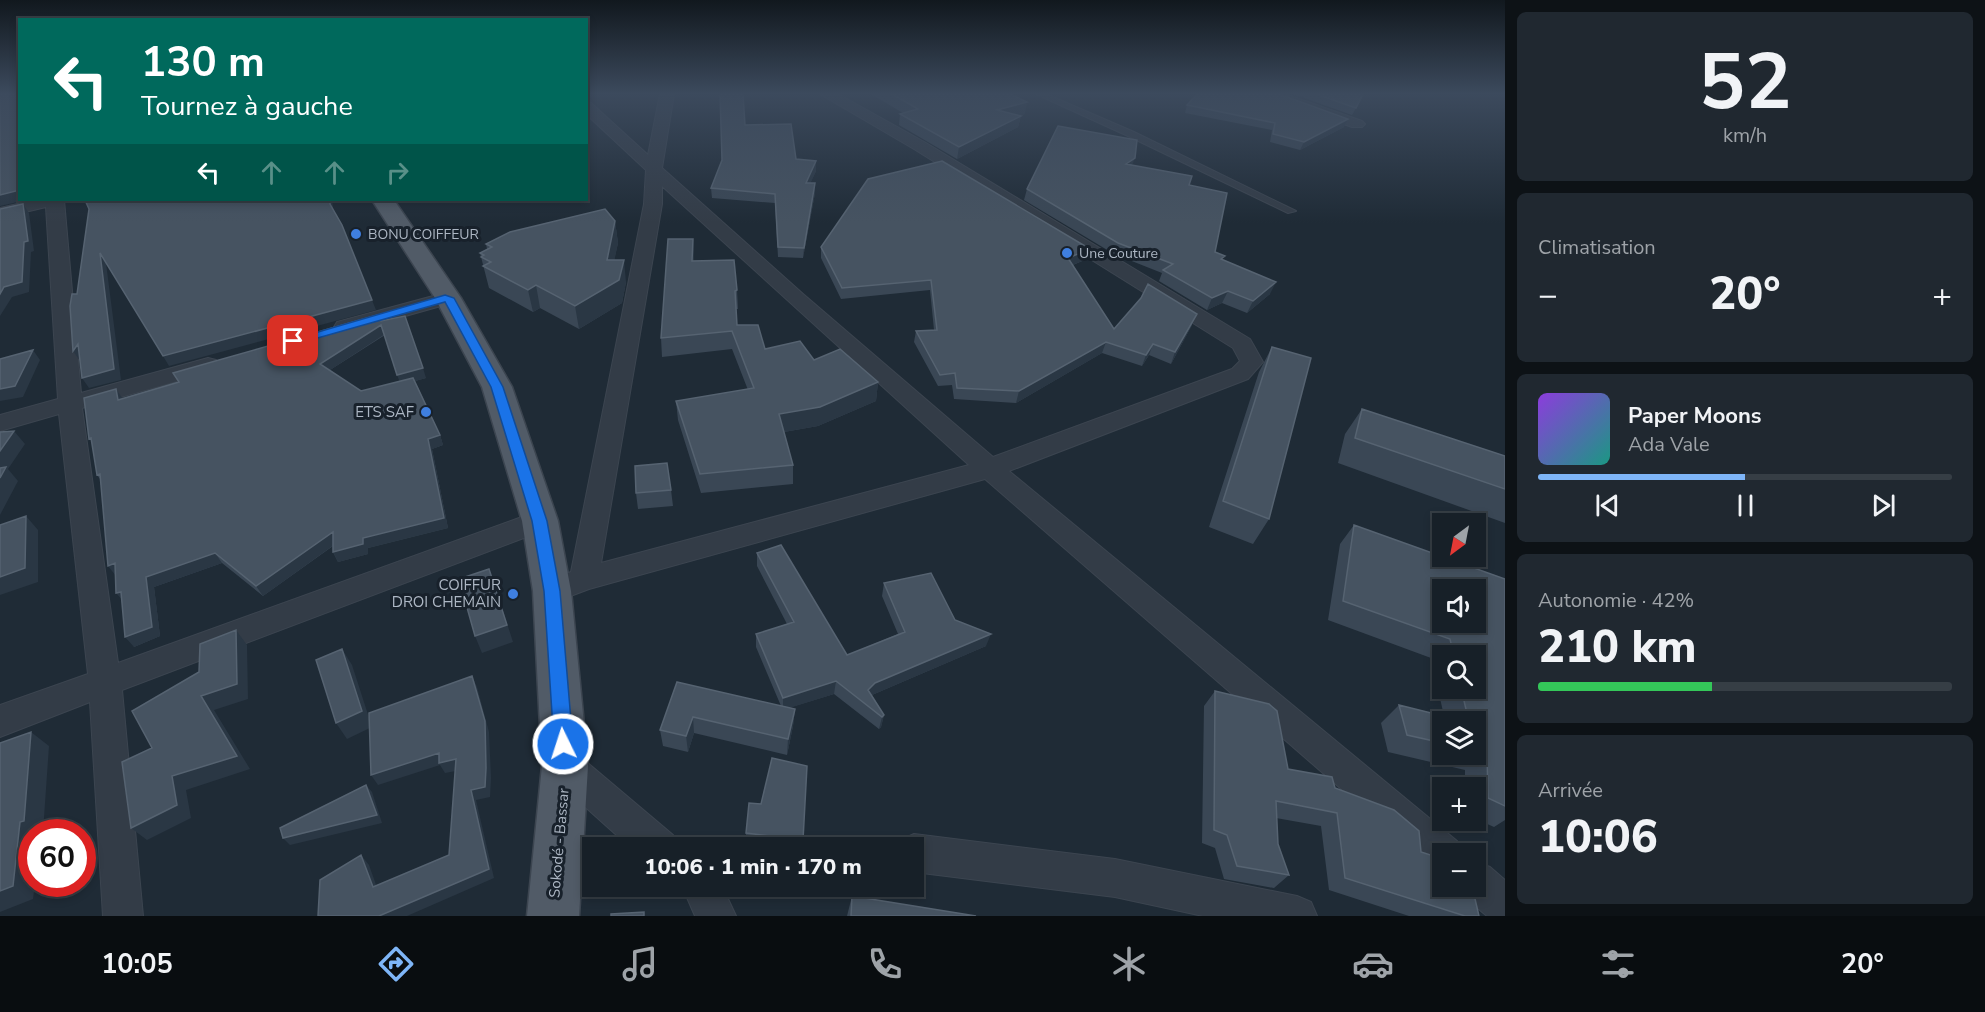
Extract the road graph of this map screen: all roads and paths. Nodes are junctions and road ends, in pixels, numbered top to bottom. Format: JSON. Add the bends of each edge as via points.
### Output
{"nodes":[{"id":1,"x":619,"y":137,"type":"edge"},
{"id":2,"x":660,"y":137,"type":"edge"},
{"id":3,"x":903,"y":137,"type":"edge"},
{"id":4,"x":1137,"y":137,"type":"edge"},
{"id":5,"x":654,"y":170,"type":"junction"},
{"id":6,"x":50,"y":201,"type":"edge"},
{"id":7,"x":54,"y":201,"type":"edge"},
{"id":8,"x":384,"y":201,"type":"edge"},
{"id":9,"x":1291,"y":211,"type":"dead end"},
{"id":10,"x":0,"y":213,"type":"edge"},
{"id":11,"x":448,"y":298,"type":"junction"},
{"id":12,"x":322,"y":333,"type":"edge"},
{"id":13,"x":231,"y":359,"type":"edge"},
{"id":14,"x":70,"y":404,"type":"junction"},
{"id":15,"x":0,"y":423,"type":"edge"},
{"id":16,"x":988,"y":469,"type":"junction"},
{"id":17,"x":540,"y":521,"type":"junction"},
{"id":18,"x":568,"y":585,"type":"junction"},
{"id":19,"x":105,"y":682,"type":"junction"},
{"id":20,"x":0,"y":721,"type":"edge"},
{"id":21,"x":565,"y":766,"type":"junction"},
{"id":22,"x":647,"y":837,"type":"edge"},
{"id":23,"x":1432,"y":844,"type":"edge"},
{"id":24,"x":924,"y":854,"type":"edge"},
{"id":25,"x":1486,"y":889,"type":"edge"},
{"id":26,"x":706,"y":897,"type":"edge"},
{"id":27,"x":1505,"y":905,"type":"edge"},
{"id":28,"x":123,"y":916,"type":"edge"},
{"id":29,"x":552,"y":916,"type":"edge"},
{"id":30,"x":716,"y":916,"type":"edge"},
{"id":31,"x":1297,"y":916,"type":"edge"}],
"edges":[{"from":1,"to":5,"type":"street"},
{"from":2,"to":5,"type":"street"},
{"from":3,"to":16,"type":"street","via":[[1242,344],[1252,362],[1240,374]]},
{"from":4,"to":9,"type":"lane"},
{"from":5,"to":16,"type":"street"},
{"from":5,"to":18,"type":"street","via":[[653,204]]},
{"from":6,"to":10,"type":"street"},
{"from":7,"to":14,"type":"street"},
{"from":8,"to":11,"type":"main road","name":"Sokodé - Bassar"},
{"from":11,"to":12,"type":"street"},
{"from":11,"to":17,"type":"main road","name":"Sokodé - Bassar","via":[[497,387]]},
{"from":13,"to":14,"type":"street"},
{"from":14,"to":15,"type":"street"},
{"from":14,"to":19,"type":"street"},
{"from":16,"to":18,"type":"street"},
{"from":16,"to":23,"type":"street"},
{"from":17,"to":18,"type":"main road","name":"Sokodé - Bassar"},
{"from":17,"to":19,"type":"street"},
{"from":18,"to":21,"type":"main road","name":"Sokodé - Bassar"},
{"from":19,"to":20,"type":"street"},
{"from":19,"to":28,"type":"street"},
{"from":21,"to":22,"type":"street"},
{"from":21,"to":29,"type":"main road","name":"Sokodé - Bassar"},
{"from":24,"to":31,"type":"street","via":[[1114,878]]},
{"from":25,"to":27,"type":"street"},
{"from":26,"to":30,"type":"street"}]}
